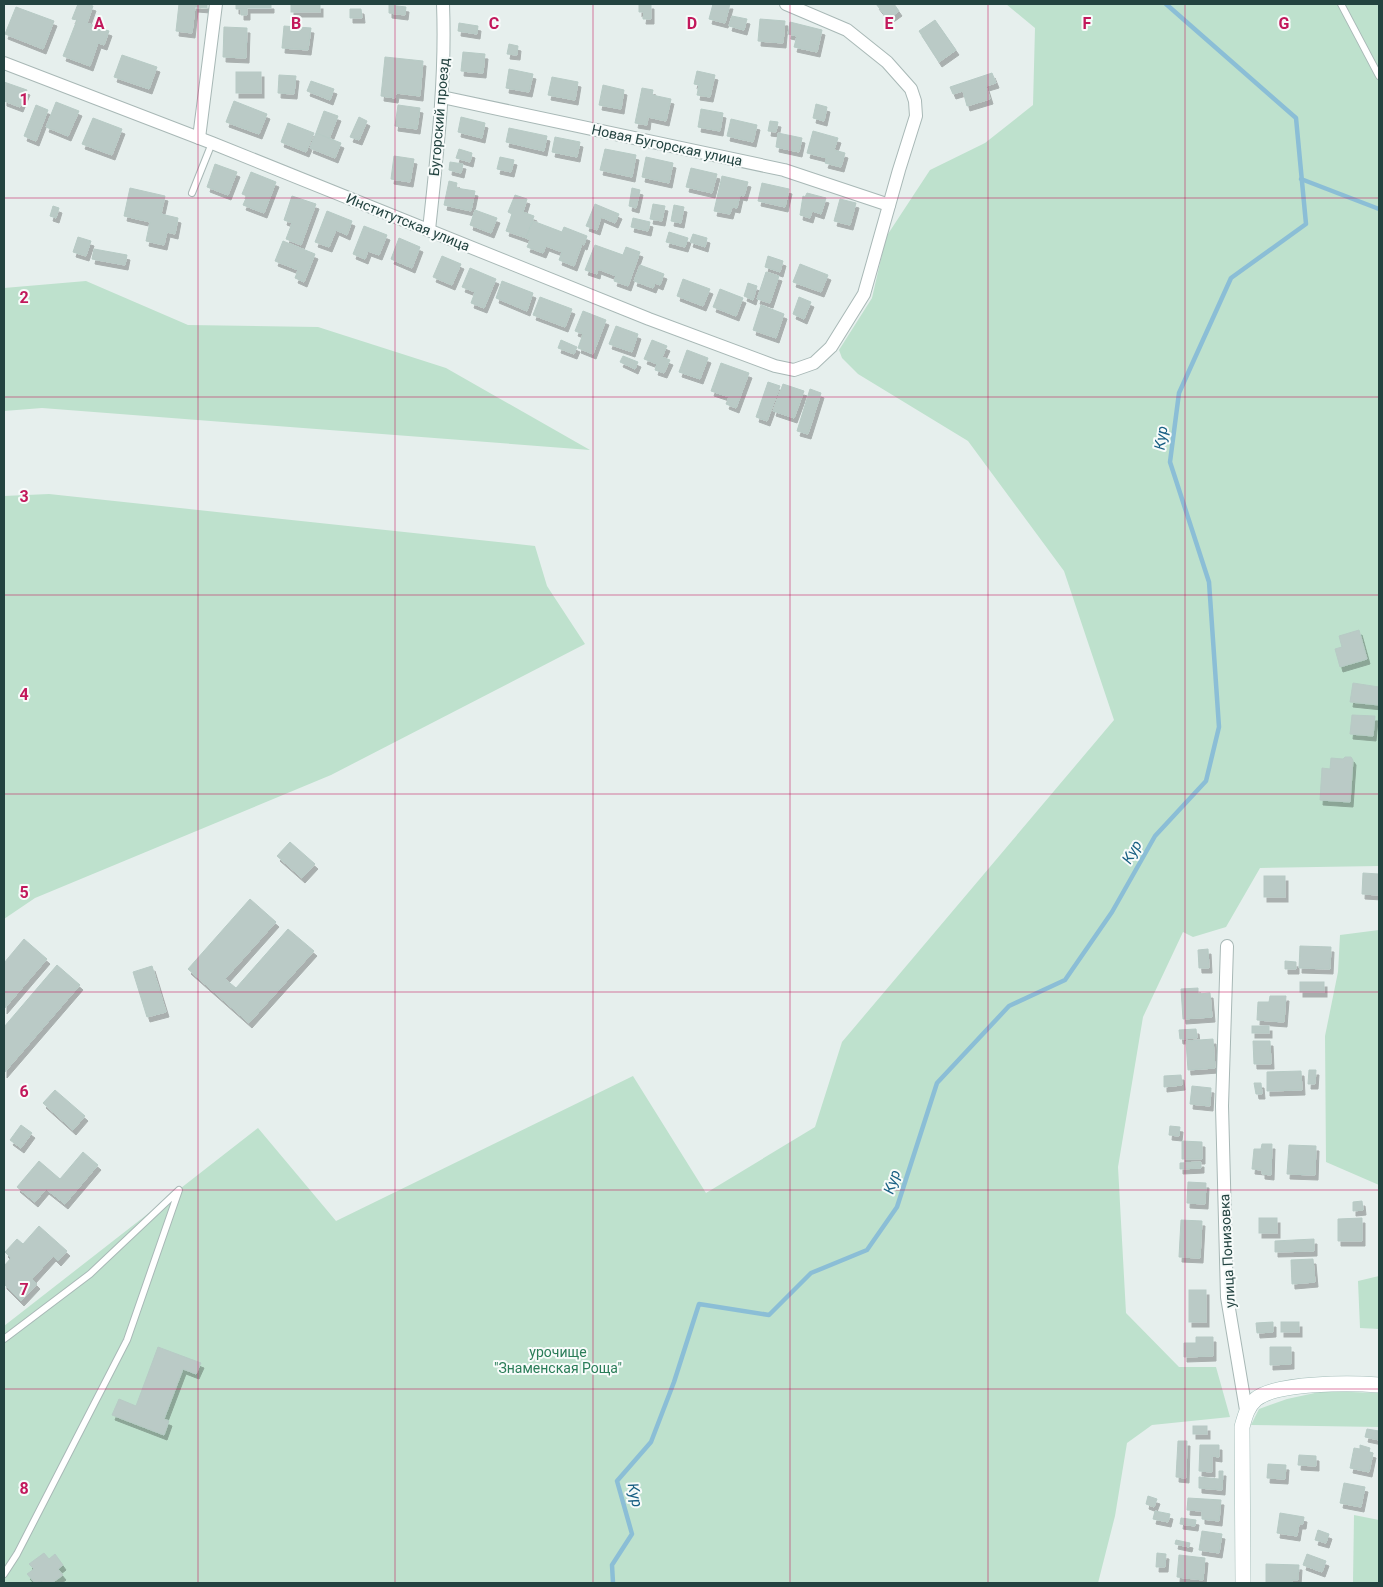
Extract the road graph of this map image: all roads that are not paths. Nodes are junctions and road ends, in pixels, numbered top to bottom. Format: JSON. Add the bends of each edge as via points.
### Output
{"nodes":[{"id":1,"x":216,"y":4,"type":"edge"},
{"id":2,"x":444,"y":4,"type":"edge"},
{"id":3,"x":786,"y":4,"type":"edge"},
{"id":4,"x":1341,"y":4,"type":"edge"},
{"id":5,"x":4,"y":63,"type":"edge"},
{"id":6,"x":1379,"y":76,"type":"edge"},
{"id":7,"x":442,"y":97,"type":"junction"},
{"id":8,"x":198,"y":138,"type":"junction"},
{"id":9,"x":212,"y":143,"type":"junction"},
{"id":10,"x":192,"y":193,"type":"dead end"},
{"id":11,"x":889,"y":204,"type":"junction"},
{"id":12,"x":429,"y":230,"type":"junction"},
{"id":13,"x":1227,"y":946,"type":"dead end"},
{"id":14,"x":4,"y":1339,"type":"edge"},
{"id":15,"x":1379,"y":1385,"type":"edge"},
{"id":16,"x":1246,"y":1410,"type":"junction"},
{"id":17,"x":4,"y":1574,"type":"edge"},
{"id":18,"x":1243,"y":1583,"type":"edge"}],
"edges":[{"from":1,"to":8,"type":"street"},
{"from":2,"to":7,"type":"street","name":"Бугорский проезд"},
{"from":3,"to":11,"type":"street","via":[[847,30],[887,62],[911,89],[916,116]]},
{"from":4,"to":6,"type":"lane"},
{"from":5,"to":8,"type":"street","name":"Институтская улица"},
{"from":7,"to":11,"type":"street","name":"Новая Бугорская улица","via":[[784,170]]},
{"from":7,"to":12,"type":"street","name":"Бугорский проезд"},
{"from":8,"to":9,"type":"street","name":"Институтская улица"},
{"from":9,"to":10,"type":"lane"},
{"from":9,"to":12,"type":"street","name":"Институтская улица"},
{"from":11,"to":12,"type":"street","name":"Институтская улица","via":[[864,294],[831,347],[814,363],[794,370],[775,366],[649,319]]},
{"from":13,"to":16,"type":"street","name":"улица Понизовка","via":[[1222,1106],[1227,1297]]},
{"from":14,"to":17,"type":"lane","via":[[90,1274],[179,1190],[127,1340]]},
{"from":15,"to":16,"type":"main road","via":[[1318,1384],[1271,1392],[1256,1399]]},
{"from":16,"to":18,"type":"main road","name":"улица Понизовка","via":[[1242,1427]]}]}
